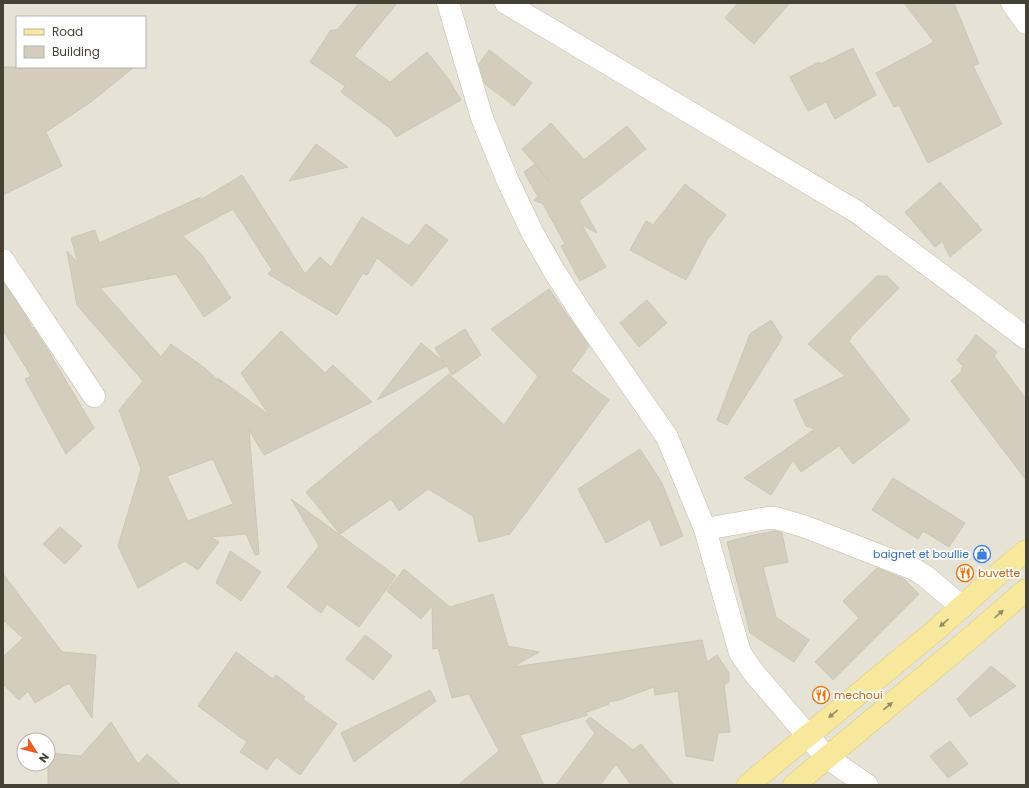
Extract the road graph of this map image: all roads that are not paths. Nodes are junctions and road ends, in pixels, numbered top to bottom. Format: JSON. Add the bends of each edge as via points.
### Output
{"nodes":[{"id":1,"x":448,"y":3,"type":"edge"},
{"id":2,"x":506,"y":3,"type":"edge"},
{"id":3,"x":1012,"y":3,"type":"edge"},
{"id":4,"x":1026,"y":23,"type":"edge"},
{"id":5,"x":3,"y":260,"type":"edge"},
{"id":6,"x":1026,"y":338,"type":"edge"},
{"id":7,"x":94,"y":396,"type":"dead end"},
{"id":8,"x":705,"y":529,"type":"junction"},
{"id":9,"x":1026,"y":551,"type":"edge"},
{"id":10,"x":1026,"y":590,"type":"edge"},
{"id":11,"x":962,"y":606,"type":"junction"},
{"id":12,"x":807,"y":736,"type":"junction"},
{"id":13,"x":826,"y":757,"type":"junction"},
{"id":14,"x":748,"y":785,"type":"edge"},
{"id":15,"x":794,"y":785,"type":"edge"},
{"id":16,"x":867,"y":785,"type":"edge"}],
"edges":[{"from":1,"to":8,"type":"street","via":[[482,118],[532,232],[586,320],[667,437]]},
{"from":2,"to":6,"type":"street","via":[[857,212]]},
{"from":3,"to":4,"type":"street"},
{"from":5,"to":7,"type":"street"},
{"from":8,"to":11,"type":"street","via":[[776,518],[806,527],[914,570]]},
{"from":8,"to":12,"type":"street","via":[[740,653]]},
{"from":9,"to":11,"type":"main road"},
{"from":13,"to":10,"type":"main road","one_way":true},
{"from":11,"to":12,"type":"main road","one_way":true},
{"from":12,"to":13,"type":"street"},
{"from":12,"to":14,"type":"main road"},
{"from":13,"to":15,"type":"main road"},
{"from":13,"to":16,"type":"street"}]}
